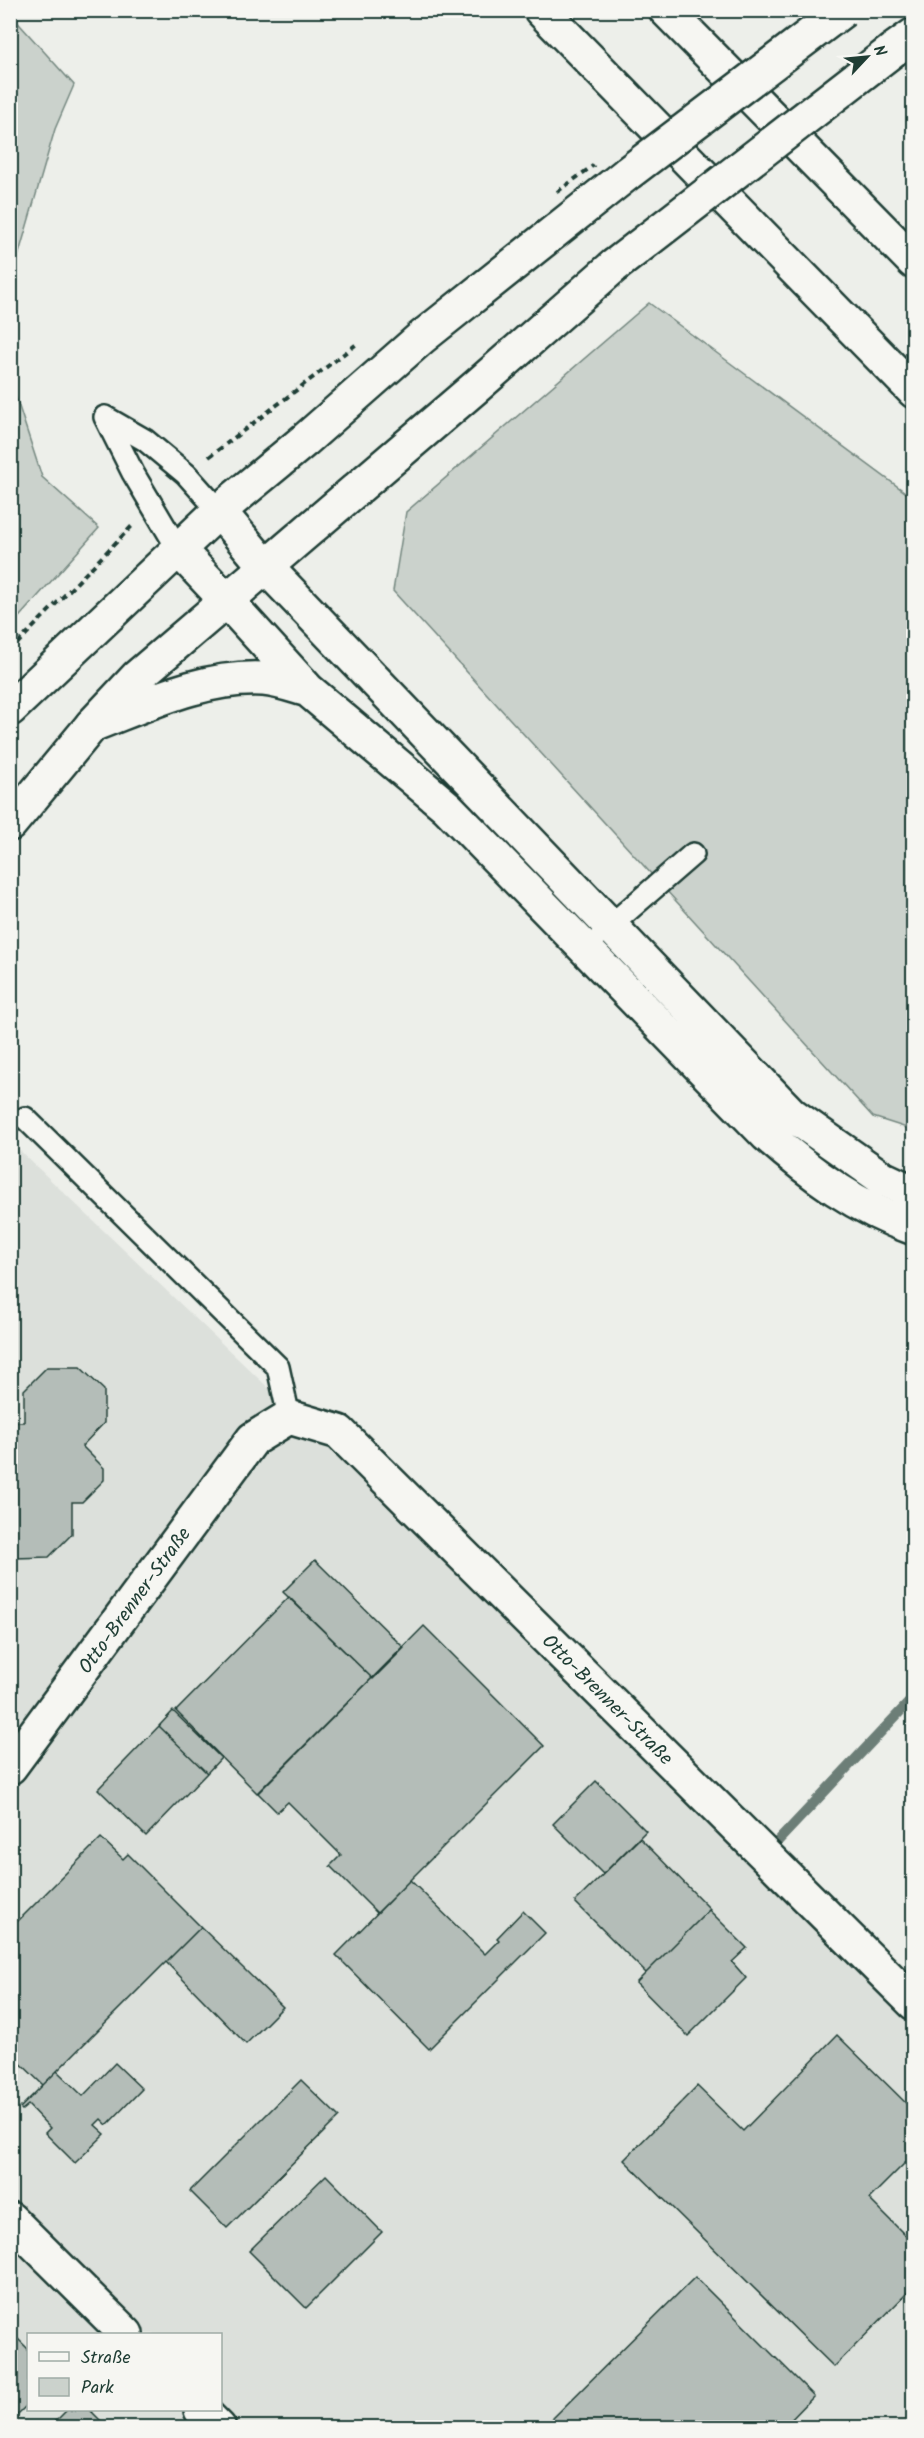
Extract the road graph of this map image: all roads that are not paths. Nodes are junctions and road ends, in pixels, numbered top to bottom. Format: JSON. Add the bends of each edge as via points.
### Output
{"nodes":[{"id":1,"x":541,"y":10,"type":"edge"},
{"id":2,"x":666,"y":10,"type":"edge"},
{"id":3,"x":843,"y":10,"type":"edge"},
{"id":4,"x":903,"y":42,"type":"edge"},
{"id":5,"x":914,"y":262,"type":"edge"},
{"id":6,"x":914,"y":391,"type":"edge"},
{"id":7,"x":219,"y":511,"type":"junction"},
{"id":8,"x":178,"y":549,"type":"junction"},
{"id":9,"x":265,"y":566,"type":"junction"},
{"id":10,"x":226,"y":600,"type":"junction"},
{"id":11,"x":308,"y":690,"type":"junction"},
{"id":12,"x":10,"y":709,"type":"edge"},
{"id":13,"x":93,"y":725,"type":"junction"},
{"id":14,"x":10,"y":824,"type":"edge"},
{"id":15,"x":693,"y":854,"type":"dead end"},
{"id":16,"x":610,"y":926,"type":"junction"},
{"id":17,"x":586,"y":947,"type":"junction"},
{"id":18,"x":25,"y":1118,"type":"dead end"},
{"id":19,"x":914,"y":1193,"type":"edge"},
{"id":20,"x":914,"y":1228,"type":"edge"},
{"id":21,"x":289,"y":1416,"type":"junction"},
{"id":22,"x":10,"y":1767,"type":"edge"},
{"id":23,"x":914,"y":2003,"type":"edge"},
{"id":24,"x":10,"y":2219,"type":"edge"},
{"id":25,"x":125,"y":2333,"type":"edge"},
{"id":26,"x":203,"y":2411,"type":"edge"},
{"id":27,"x":219,"y":2427,"type":"edge"}],
"edges":[{"from":1,"to":6,"type":"main road"},
{"from":2,"to":5,"type":"main road"},
{"from":3,"to":7,"type":"main road","bridge":true,"via":[[559,202],[421,338]]},
{"from":4,"to":9,"type":"main road","bridge":true,"via":[[614,266]]},
{"from":7,"to":8,"type":"main road"},
{"from":7,"to":8,"type":"lane","via":[[186,474],[145,440],[105,417]]},
{"from":7,"to":9,"type":"main road"},
{"from":8,"to":10,"type":"main road"},
{"from":8,"to":12,"type":"main road"},
{"from":9,"to":10,"type":"main road"},
{"from":9,"to":16,"type":"main road"},
{"from":10,"to":11,"type":"main road"},
{"from":10,"to":13,"type":"main road","via":[[137,677]]},
{"from":11,"to":13,"type":"main road","via":[[265,679],[230,680],[207,684]]},
{"from":11,"to":17,"type":"main road","via":[[447,807]]},
{"from":13,"to":14,"type":"main road"},
{"from":15,"to":16,"type":"lane"},
{"from":16,"to":17,"type":"lane"},
{"from":16,"to":19,"type":"main road","via":[[791,1114],[875,1173]]},
{"from":17,"to":20,"type":"main road","via":[[729,1098],[793,1158],[852,1201]]},
{"from":18,"to":21,"type":"lane","via":[[278,1367]]},
{"from":21,"to":22,"type":"main road","name":"Otto-Brenner-Straße","via":[[253,1439]]},
{"from":21,"to":23,"type":"main road","name":"Otto-Brenner-Straße","via":[[339,1432]]},
{"from":24,"to":25,"type":"main road"},
{"from":26,"to":27,"type":"main road"}]}
